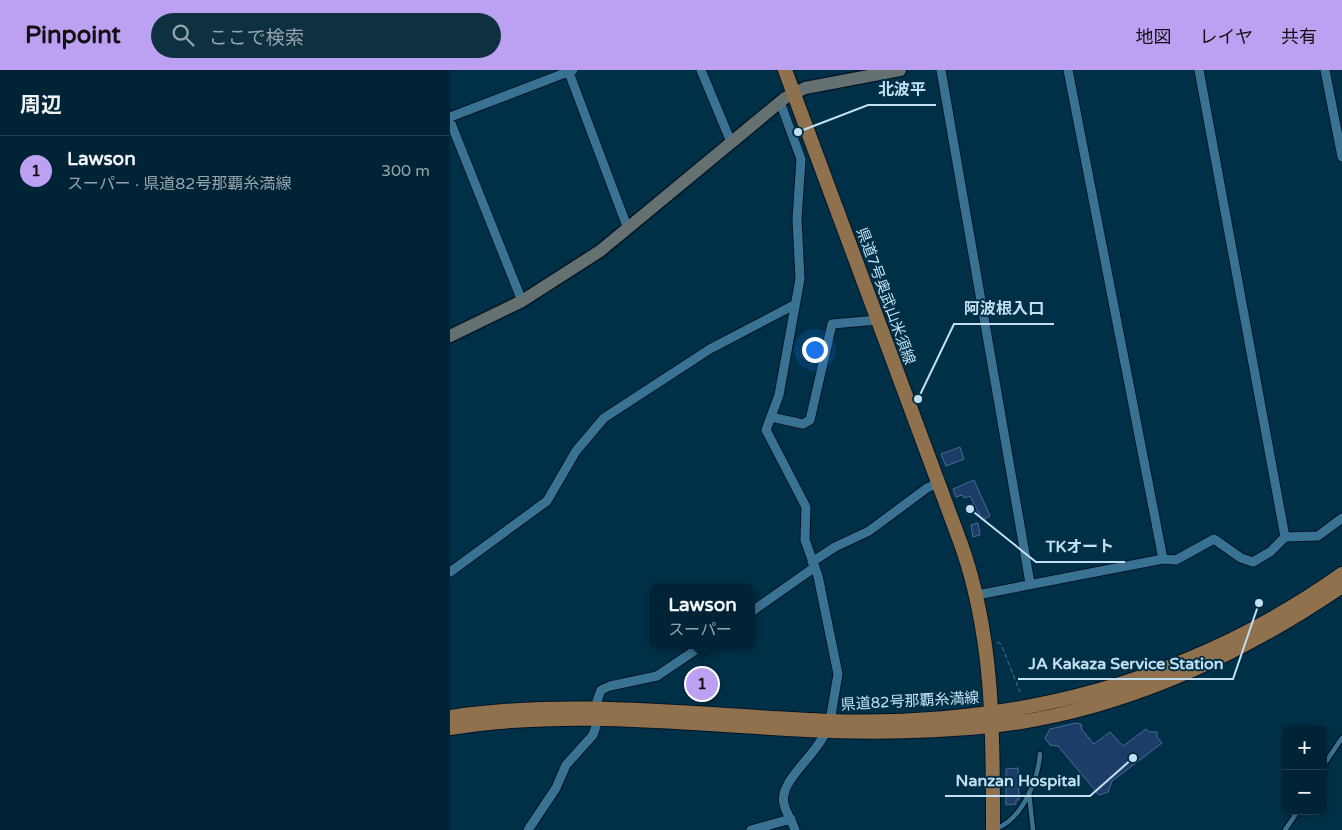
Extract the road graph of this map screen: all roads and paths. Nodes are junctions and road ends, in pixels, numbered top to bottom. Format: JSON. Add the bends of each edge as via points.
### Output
{"nodes":[{"id":1,"x":570,"y":70,"type":"edge"},
{"id":2,"x":701,"y":70,"type":"edge"},
{"id":3,"x":785,"y":70,"type":"edge"},
{"id":4,"x":900,"y":70,"type":"edge"},
{"id":5,"x":941,"y":70,"type":"edge"},
{"id":6,"x":1068,"y":70,"type":"edge"},
{"id":7,"x":1199,"y":70,"type":"edge"},
{"id":8,"x":1326,"y":70,"type":"edge"},
{"id":9,"x":794,"y":93,"type":"junction"},
{"id":10,"x":780,"y":102,"type":"junction"},
{"id":11,"x":450,"y":116,"type":"edge"},
{"id":12,"x":450,"y":121,"type":"edge"},
{"id":13,"x":731,"y":142,"type":"junction"},
{"id":14,"x":1342,"y":158,"type":"edge"},
{"id":15,"x":628,"y":229,"type":"junction"},
{"id":16,"x":522,"y":301,"type":"junction"},
{"id":17,"x":794,"y":305,"type":"junction"},
{"id":18,"x":878,"y":320,"type":"junction"},
{"id":19,"x":450,"y":336,"type":"edge"},
{"id":20,"x":771,"y":416,"type":"junction"},
{"id":21,"x":938,"y":483,"type":"junction"},
{"id":22,"x":1342,"y":518,"type":"edge"},
{"id":23,"x":1285,"y":537,"type":"junction"},
{"id":24,"x":1163,"y":559,"type":"junction"},
{"id":25,"x":814,"y":565,"type":"junction"},
{"id":26,"x":450,"y":572,"type":"edge"},
{"id":27,"x":1342,"y":574,"type":"edge"},
{"id":28,"x":1030,"y":583,"type":"junction"},
{"id":29,"x":1342,"y":586,"type":"edge"},
{"id":30,"x":976,"y":594,"type":"junction"},
{"id":31,"x":755,"y":609,"type":"edge"},
{"id":32,"x":986,"y":641,"type":"junction"},
{"id":33,"x":698,"y":649,"type":"edge"},
{"id":34,"x":1020,"y":692,"type":"dead end"},
{"id":35,"x":596,"y":714,"type":"junction"},
{"id":36,"x":450,"y":717,"type":"edge"},
{"id":37,"x":992,"y":719,"type":"junction"},
{"id":38,"x":828,"y":726,"type":"junction"},
{"id":39,"x":450,"y":728,"type":"edge"},
{"id":40,"x":1342,"y":738,"type":"edge"},
{"id":41,"x":1040,"y":754,"type":"dead end"},
{"id":42,"x":1327,"y":760,"type":"edge"},
{"id":43,"x":1029,"y":793,"type":"junction"},
{"id":44,"x":1295,"y":815,"type":"edge"},
{"id":45,"x":791,"y":819,"type":"junction"},
{"id":46,"x":528,"y":830,"type":"edge"},
{"id":47,"x":751,"y":830,"type":"edge"},
{"id":48,"x":795,"y":830,"type":"edge"},
{"id":49,"x":993,"y":830,"type":"edge"},
{"id":50,"x":1033,"y":830,"type":"edge"},
{"id":51,"x":1285,"y":830,"type":"edge"}],
"edges":[{"from":1,"to":11,"type":"street"},
{"from":1,"to":15,"type":"street"},
{"from":2,"to":13,"type":"street"},
{"from":3,"to":9,"type":"main road","name":"県道7号奥武山米須線"},
{"from":4,"to":9,"type":"street","via":[[805,88]]},
{"from":5,"to":28,"type":"street"},
{"from":6,"to":24,"type":"street"},
{"from":7,"to":23,"type":"street"},
{"from":8,"to":14,"type":"street"},
{"from":9,"to":10,"type":"street"},
{"from":9,"to":18,"type":"main road","name":"県道7号奥武山米須線"},
{"from":10,"to":13,"type":"street"},
{"from":10,"to":17,"type":"street","via":[[801,159],[797,219],[800,279]]},
{"from":12,"to":16,"type":"street"},
{"from":13,"to":15,"type":"street"},
{"from":15,"to":16,"type":"street"},
{"from":16,"to":19,"type":"street"},
{"from":17,"to":20,"type":"street","via":[[779,395]]},
{"from":17,"to":26,"type":"street","via":[[710,349],[604,418],[576,451],[547,501]]},
{"from":18,"to":20,"type":"street","via":[[832,324],[810,420],[803,424]]},
{"from":18,"to":21,"type":"main road","name":"県道7号奥武山米須線"},
{"from":20,"to":25,"type":"street","via":[[766,430],[768,437],[806,507],[806,540]]},
{"from":21,"to":25,"type":"street","via":[[869,531],[835,547]]},
{"from":21,"to":30,"type":"main road","name":"県道7号奥武山米須線"},
{"from":22,"to":23,"type":"street","via":[[1318,536]]},
{"from":23,"to":24,"type":"street","via":[[1270,552],[1253,562],[1241,558],[1214,539],[1176,560]]},
{"from":24,"to":28,"type":"street"},
{"from":25,"to":31,"type":"street"},
{"from":25,"to":38,"type":"street","via":[[838,674]]},
{"from":27,"to":37,"type":"main road","name":"県道82号那覇糸満線","via":[[1283,613],[1197,657],[1115,686]]},
{"from":28,"to":30,"type":"street"},
{"from":29,"to":37,"type":"main road","name":"県道82号那覇糸満線","via":[[1266,634],[1175,677],[1099,703]]},
{"from":30,"to":32,"type":"main road","name":"県道7号奥武山米須線"},
{"from":32,"to":34,"type":"path","via":[[1001,644]]},
{"from":32,"to":37,"type":"main road","name":"県道7号奥武山米須線"},
{"from":33,"to":35,"type":"street","via":[[657,676],[605,688],[598,694]]},
{"from":35,"to":36,"type":"main road","name":"県道82号那覇糸満線","via":[[513,710]]},
{"from":35,"to":38,"type":"main road","name":"県道82号那覇糸満線"},
{"from":35,"to":39,"type":"main road","name":"県道82号那覇糸満線"},
{"from":35,"to":46,"type":"street","via":[[592,735],[566,765],[556,788]]},
{"from":37,"to":38,"type":"main road","name":"県道82号那覇糸満線","via":[[894,720]]},
{"from":37,"to":49,"type":"main road","name":"県道7号奥武山米須線"},
{"from":38,"to":45,"type":"street","via":[[820,745],[784,790],[784,805]]},
{"from":40,"to":42,"type":"lane"},
{"from":41,"to":43,"type":"lane"},
{"from":43,"to":49,"type":"lane","via":[[1010,820]]},
{"from":43,"to":50,"type":"lane"},
{"from":44,"to":51,"type":"lane"},
{"from":45,"to":47,"type":"street"},
{"from":45,"to":48,"type":"street"}]}
